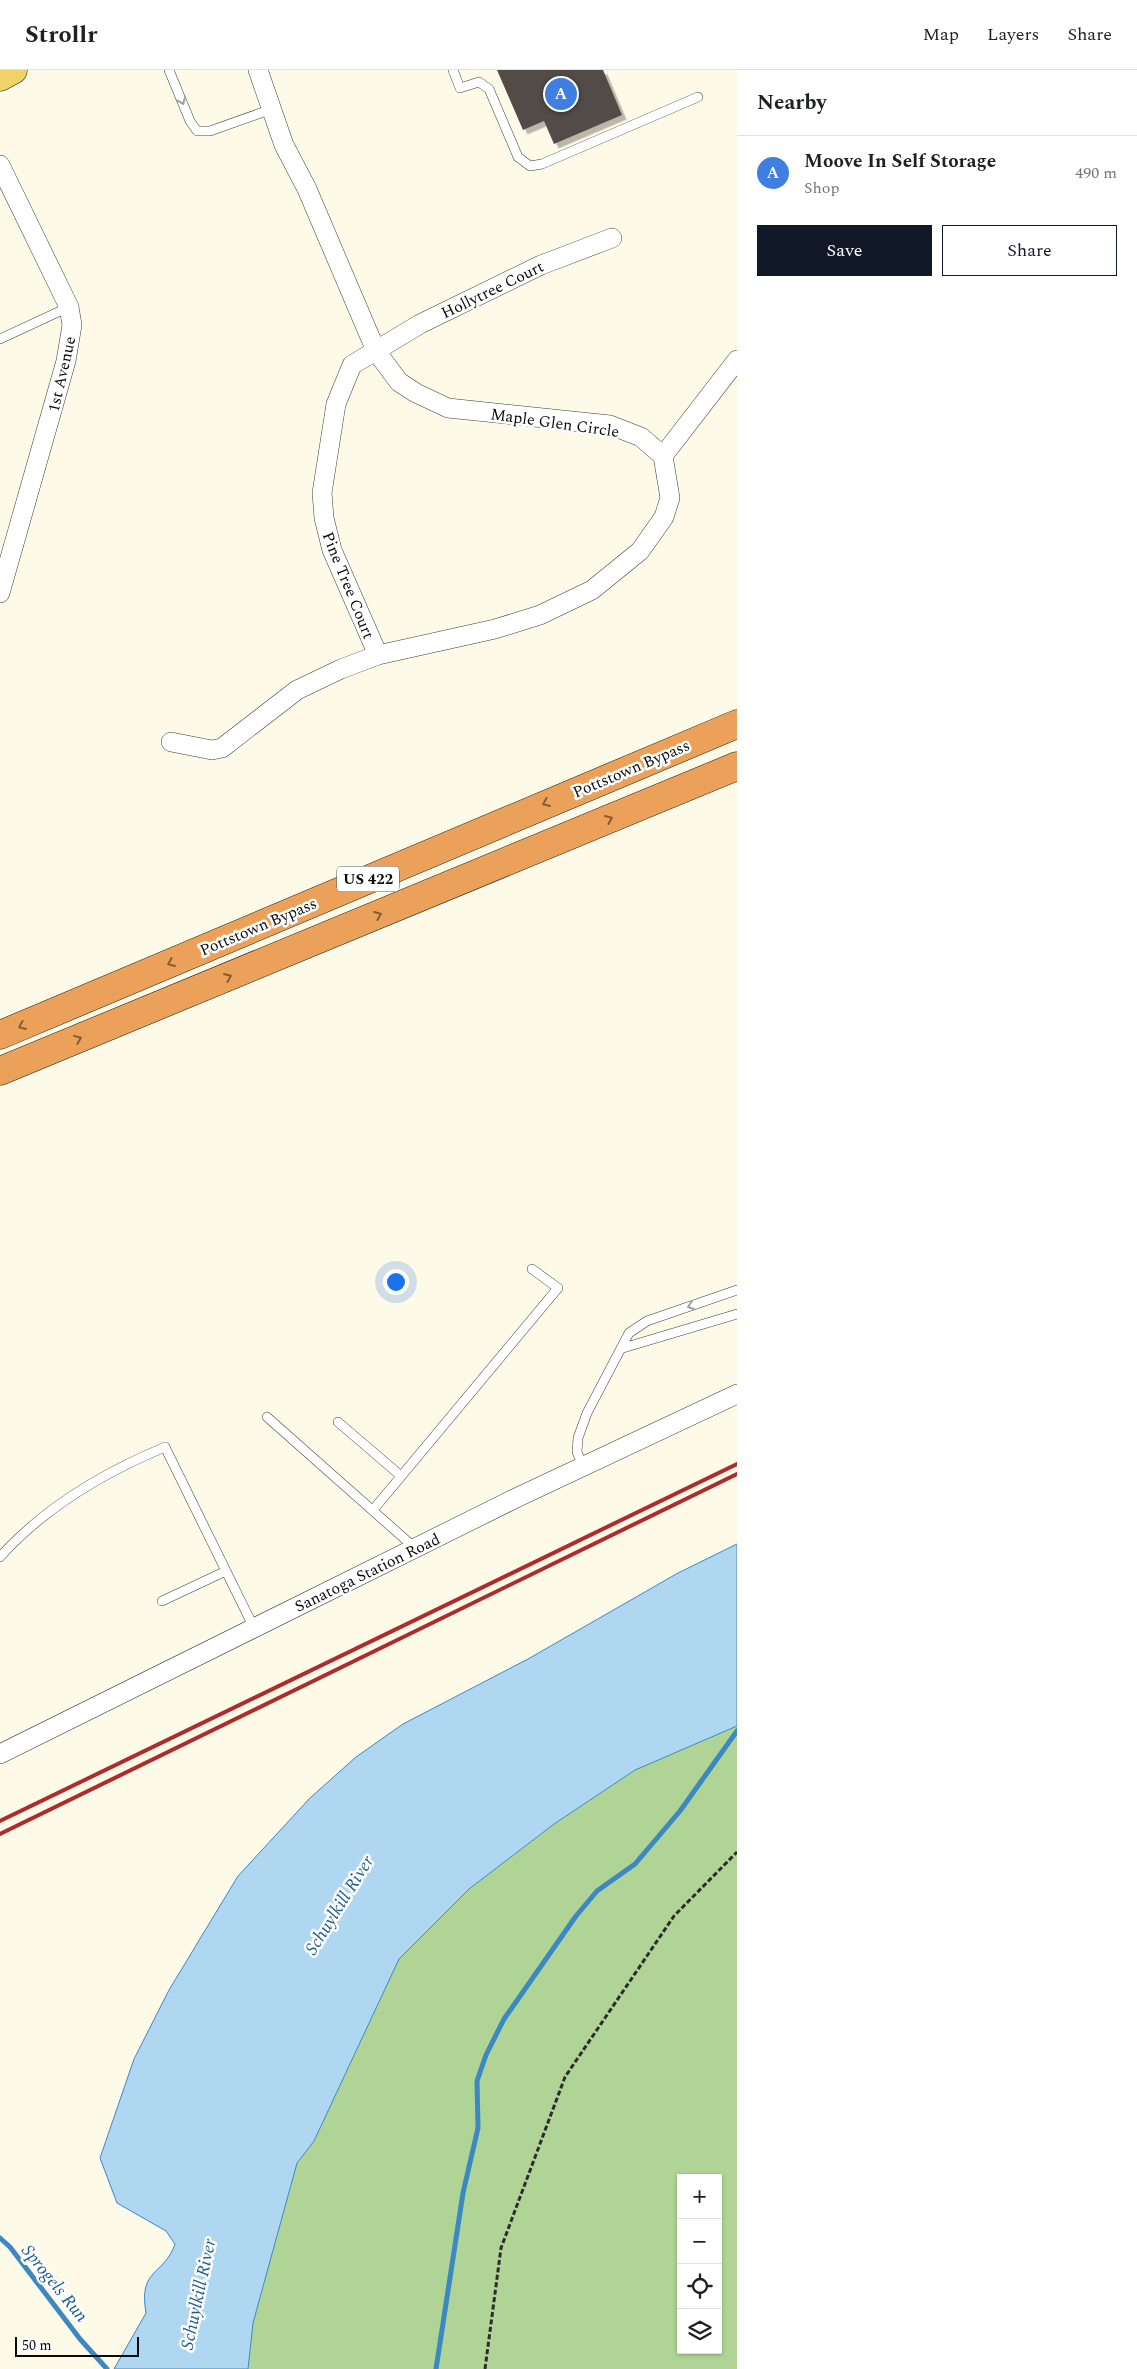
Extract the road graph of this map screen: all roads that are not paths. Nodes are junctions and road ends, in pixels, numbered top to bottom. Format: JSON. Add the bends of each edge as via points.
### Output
{"nodes":[{"id":1,"x":13,"y":70,"type":"edge"},
{"id":2,"x":169,"y":70,"type":"edge"},
{"id":3,"x":258,"y":70,"type":"edge"},
{"id":4,"x":453,"y":70,"type":"edge"},
{"id":5,"x":0,"y":76,"type":"edge"},
{"id":6,"x":698,"y":97,"type":"dead end"},
{"id":7,"x":272,"y":109,"type":"junction"},
{"id":8,"x":0,"y":164,"type":"edge"},
{"id":9,"x":612,"y":238,"type":"dead end"},
{"id":10,"x":69,"y":307,"type":"junction"},
{"id":11,"x":0,"y":339,"type":"edge"},
{"id":12,"x":376,"y":351,"type":"junction"},
{"id":13,"x":737,"y":360,"type":"edge"},
{"id":14,"x":663,"y":456,"type":"junction"},
{"id":15,"x":0,"y":593,"type":"edge"},
{"id":16,"x":378,"y":656,"type":"junction"},
{"id":17,"x":737,"y":724,"type":"edge"},
{"id":18,"x":171,"y":742,"type":"dead end"},
{"id":19,"x":737,"y":766,"type":"edge"},
{"id":20,"x":0,"y":1035,"type":"edge"},
{"id":21,"x":0,"y":1071,"type":"edge"},
{"id":22,"x":532,"y":1269,"type":"dead end"},
{"id":23,"x":737,"y":1290,"type":"edge"},
{"id":24,"x":737,"y":1314,"type":"edge"},
{"id":25,"x":623,"y":1348,"type":"junction"},
{"id":26,"x":737,"y":1394,"type":"edge"},
{"id":27,"x":267,"y":1418,"type":"dead end"},
{"id":28,"x":338,"y":1422,"type":"dead end"},
{"id":29,"x":583,"y":1466,"type":"junction"},
{"id":30,"x":401,"y":1476,"type":"junction"},
{"id":31,"x":373,"y":1510,"type":"junction"},
{"id":32,"x":416,"y":1548,"type":"junction"},
{"id":33,"x":0,"y":1557,"type":"edge"},
{"id":34,"x":226,"y":1571,"type":"junction"},
{"id":35,"x":162,"y":1601,"type":"dead end"},
{"id":36,"x":254,"y":1628,"type":"junction"},
{"id":37,"x":0,"y":1754,"type":"edge"}],
"edges":[{"from":1,"to":5,"type":"main road"},
{"from":2,"to":7,"type":"lane","one_way":true,"via":[[197,131],[210,131]]},
{"from":3,"to":7,"type":"street","name":"Maple Glen Circle"},
{"from":4,"to":6,"type":"lane","via":[[460,88],[479,82],[489,89],[518,157],[530,166],[542,164]]},
{"from":7,"to":12,"type":"street","name":"Maple Glen Circle","via":[[284,145],[307,189]]},
{"from":8,"to":10,"type":"street","name":"1st Avenue"},
{"from":9,"to":12,"type":"street","name":"Hollytree Court","via":[[532,269],[420,324]]},
{"from":10,"to":11,"type":"lane"},
{"from":10,"to":15,"type":"street","name":"1st Avenue","via":[[72,325],[66,361]]},
{"from":12,"to":14,"type":"street","name":"Maple Glen Circle","via":[[399,382],[448,408],[610,426],[641,437]]},
{"from":12,"to":16,"type":"street","name":"Pine Tree Court","via":[[352,365],[336,404],[322,493],[332,550]]},
{"from":13,"to":14,"type":"street"},
{"from":14,"to":16,"type":"street","via":[[670,498],[664,517],[640,551],[592,590],[540,615]]},
{"from":16,"to":18,"type":"street","via":[[341,669],[298,690],[222,748],[212,750]]},
{"from":17,"to":20,"type":"highway","name":"Pottstown Bypass","number":"US 422","one_way":true},
{"from":21,"to":19,"type":"highway","number":"US 422","one_way":true},
{"from":22,"to":30,"type":"lane","via":[[558,1288]]},
{"from":23,"to":25,"type":"lane","one_way":true,"via":[[641,1324],[629,1333]]},
{"from":24,"to":25,"type":"lane"},
{"from":25,"to":29,"type":"lane","via":[[586,1413],[577,1452]]},
{"from":26,"to":29,"type":"street","name":"Sanatoga Station Road"},
{"from":27,"to":31,"type":"lane"},
{"from":28,"to":30,"type":"lane"},
{"from":29,"to":32,"type":"street","name":"Sanatoga Station Road"},
{"from":30,"to":31,"type":"lane"},
{"from":31,"to":32,"type":"lane"},
{"from":32,"to":36,"type":"street","name":"Sanatoga Station Road"},
{"from":33,"to":34,"type":"lane","via":[[88,1484],[125,1463],[165,1447]]},
{"from":34,"to":35,"type":"lane"},
{"from":34,"to":36,"type":"lane"},
{"from":36,"to":37,"type":"street","name":"Sanatoga Station Road"}]}
